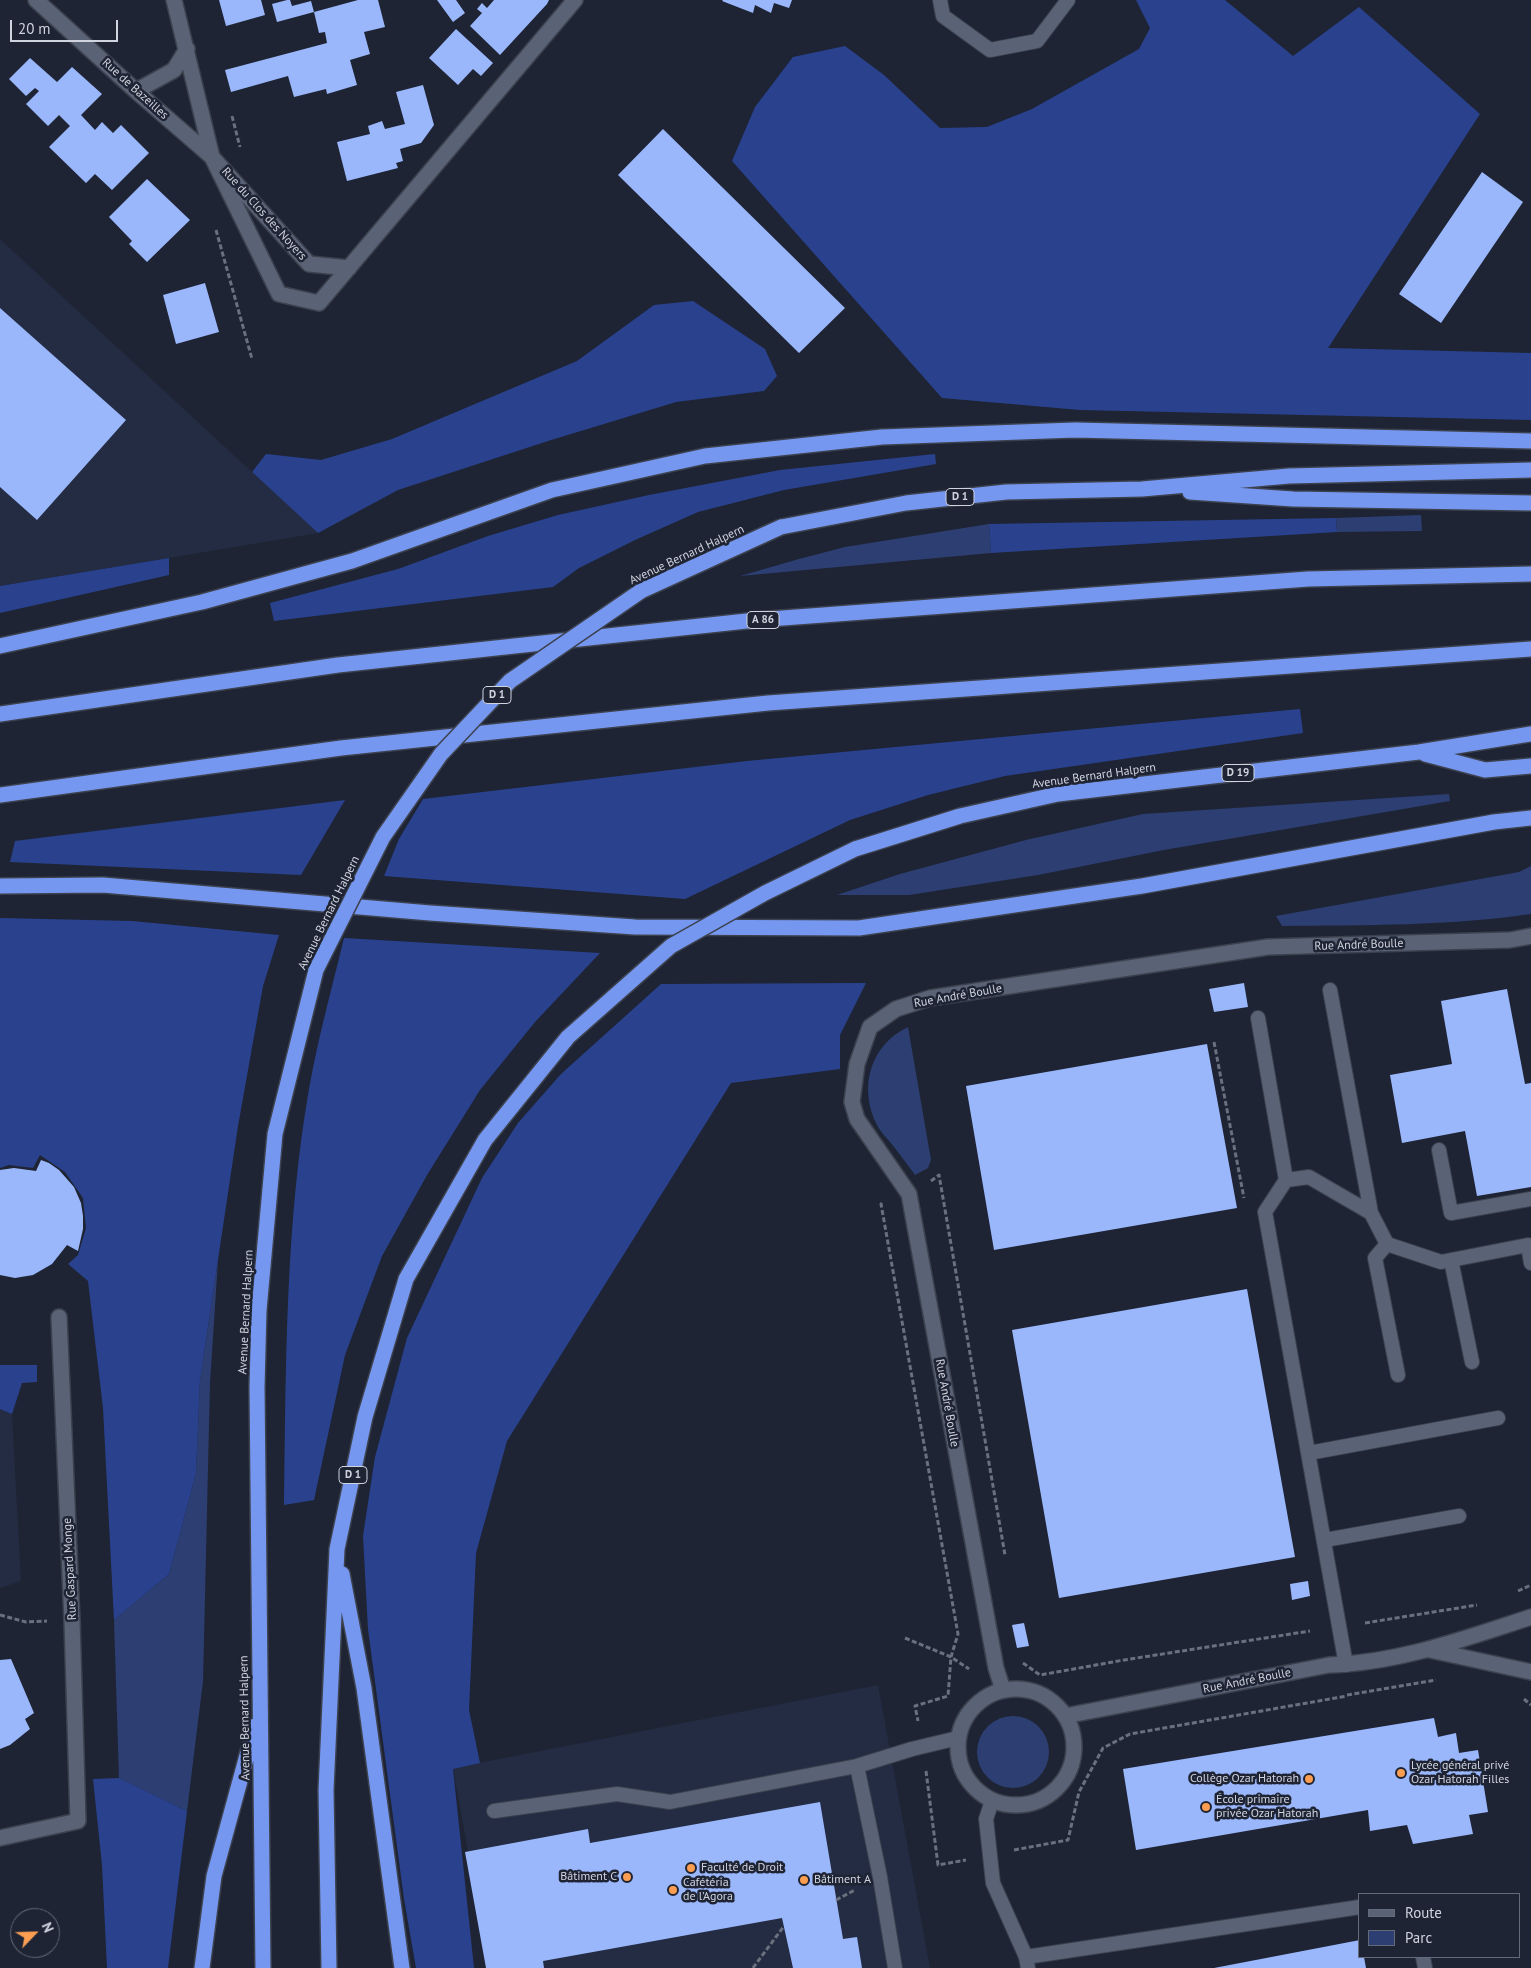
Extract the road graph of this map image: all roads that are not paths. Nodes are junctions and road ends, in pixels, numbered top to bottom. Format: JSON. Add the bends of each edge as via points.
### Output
{"nodes":[{"id":1,"x":36,"y":0,"type":"edge"},
{"id":2,"x":174,"y":0,"type":"edge"},
{"id":3,"x":575,"y":0,"type":"edge"},
{"id":4,"x":940,"y":0,"type":"edge"},
{"id":5,"x":1068,"y":0,"type":"edge"},
{"id":6,"x":187,"y":49,"type":"junction"},
{"id":7,"x":136,"y":91,"type":"junction"},
{"id":8,"x":212,"y":157,"type":"junction"},
{"id":9,"x":349,"y":268,"type":"junction"},
{"id":10,"x":1531,"y":441,"type":"edge"},
{"id":11,"x":1531,"y":470,"type":"edge"},
{"id":12,"x":1142,"y":489,"type":"junction"},
{"id":13,"x":1531,"y":503,"type":"edge"},
{"id":14,"x":1531,"y":574,"type":"edge"},
{"id":15,"x":0,"y":646,"type":"edge"},
{"id":16,"x":1531,"y":649,"type":"edge"},
{"id":17,"x":0,"y":714,"type":"edge"},
{"id":18,"x":1531,"y":734,"type":"edge"},
{"id":19,"x":1419,"y":752,"type":"junction"},
{"id":20,"x":1531,"y":766,"type":"edge"},
{"id":21,"x":0,"y":795,"type":"edge"},
{"id":22,"x":1531,"y":818,"type":"edge"},
{"id":23,"x":855,"y":850,"type":"joint"},
{"id":24,"x":0,"y":886,"type":"edge"},
{"id":25,"x":1531,"y":936,"type":"edge"},
{"id":26,"x":1330,"y":990,"type":"dead end"},
{"id":27,"x":1258,"y":1018,"type":"dead end"},
{"id":28,"x":1439,"y":1150,"type":"dead end"},
{"id":29,"x":1286,"y":1180,"type":"junction"},
{"id":30,"x":1531,"y":1199,"type":"edge"},
{"id":31,"x":1371,"y":1212,"type":"junction"},
{"id":32,"x":1387,"y":1244,"type":"junction"},
{"id":33,"x":1451,"y":1260,"type":"junction"},
{"id":34,"x":1531,"y":1263,"type":"edge"},
{"id":35,"x":59,"y":1317,"type":"dead end"},
{"id":36,"x":1472,"y":1362,"type":"dead end"},
{"id":37,"x":1398,"y":1375,"type":"dead end"},
{"id":38,"x":1498,"y":1418,"type":"dead end"},
{"id":39,"x":1309,"y":1453,"type":"junction"},
{"id":40,"x":1459,"y":1516,"type":"dead end"},
{"id":41,"x":1324,"y":1540,"type":"junction"},
{"id":42,"x":337,"y":1548,"type":"junction"},
{"id":43,"x":1531,"y":1617,"type":"edge"},
{"id":44,"x":1429,"y":1650,"type":"junction"},
{"id":45,"x":1346,"y":1665,"type":"junction"},
{"id":46,"x":1531,"y":1672,"type":"edge"},
{"id":47,"x":1003,"y":1690,"type":"junction"},
{"id":48,"x":260,"y":1708,"type":"junction"},
{"id":49,"x":1065,"y":1716,"type":"junction"},
{"id":50,"x":958,"y":1738,"type":"junction"},
{"id":51,"x":857,"y":1766,"type":"junction"},
{"id":52,"x":992,"y":1801,"type":"junction"},
{"id":53,"x":494,"y":1811,"type":"dead end"},
{"id":54,"x":0,"y":1838,"type":"edge"},
{"id":55,"x":1358,"y":1907,"type":"edge"},
{"id":56,"x":1027,"y":1962,"type":"edge"},
{"id":57,"x":202,"y":1968,"type":"edge"},
{"id":58,"x":263,"y":1968,"type":"edge"},
{"id":59,"x":329,"y":1968,"type":"edge"},
{"id":60,"x":402,"y":1968,"type":"edge"},
{"id":61,"x":895,"y":1968,"type":"edge"}],
"edges":[{"from":1,"to":7,"type":"street","name":"Rue de Bazeilles"},
{"from":2,"to":6,"type":"street","name":"Rue du Clos des Noyers"},
{"from":3,"to":9,"type":"street"},
{"from":4,"to":5,"type":"lane","via":[[943,16],[990,50],[1037,41]]},
{"from":6,"to":7,"type":"street","via":[[174,70]]},
{"from":6,"to":8,"type":"street","name":"Rue du Clos des Noyers"},
{"from":7,"to":8,"type":"street","name":"Rue de Bazeilles"},
{"from":8,"to":9,"type":"street","name":"Rue du Clos des Noyers","via":[[309,264]]},
{"from":8,"to":9,"type":"street","name":"Rue du Clos des Noyers","via":[[279,294],[319,303]]},
{"from":10,"to":15,"type":"highway","via":[[1075,430],[882,437],[705,456],[552,490],[352,561],[202,602]]},
{"from":11,"to":12,"type":"highway","via":[[1289,476]]},
{"from":12,"to":13,"type":"highway","via":[[1293,499]]},
{"from":12,"to":48,"type":"highway","name":"Avenue Bernard Halpern","number":"D 1","bridge":true,"via":[[1006,492],[915,502],[782,527],[641,591],[510,681],[441,754],[383,837],[316,970],[275,1134],[259,1310]]},
{"from":14,"to":17,"type":"highway","number":"A 86","via":[[1308,579],[756,620],[338,665]]},
{"from":16,"to":21,"type":"highway","via":[[768,703],[341,748]]},
{"from":18,"to":19,"type":"highway","name":"Avenue Bernard Halpern"},
{"from":19,"to":20,"type":"highway","via":[[1485,770]]},
{"from":19,"to":23,"type":"highway","name":"Avenue Bernard Halpern","number":"D 19","via":[[1058,794],[960,816]]},
{"from":22,"to":24,"type":"highway","via":[[1142,886],[859,928],[635,927],[103,885]]},
{"from":23,"to":42,"type":"highway","name":"Avenue Bernard Halpern","number":"D 1","bridge":true,"via":[[765,894],[671,946],[568,1038],[485,1140],[406,1279],[365,1417]]},
{"from":25,"to":47,"type":"street","name":"Rue André Boulle","via":[[1510,940],[1268,947],[930,998],[896,1009],[870,1027],[857,1064],[852,1102],[857,1119],[909,1194],[996,1668]]},
{"from":26,"to":31,"type":"lane"},
{"from":27,"to":29,"type":"lane"},
{"from":28,"to":30,"type":"lane","via":[[1451,1213]]},
{"from":29,"to":31,"type":"lane","via":[[1309,1177]]},
{"from":29,"to":39,"type":"lane","via":[[1264,1212]]},
{"from":31,"to":32,"type":"lane"},
{"from":32,"to":33,"type":"lane","via":[[1441,1262]]},
{"from":32,"to":37,"type":"lane","via":[[1374,1258]]},
{"from":33,"to":34,"type":"lane","via":[[1528,1245]]},
{"from":33,"to":36,"type":"lane"},
{"from":35,"to":54,"type":"street","name":"Rue Gaspard Monge","via":[[78,1821]]},
{"from":38,"to":39,"type":"lane"},
{"from":39,"to":41,"type":"lane"},
{"from":40,"to":41,"type":"lane"},
{"from":41,"to":45,"type":"lane"},
{"from":42,"to":59,"type":"highway","name":"Avenue Bernard Halpern","number":"D 1","via":[[326,1790]]},
{"from":42,"to":60,"type":"highway","via":[[364,1688]]},
{"from":43,"to":44,"type":"street","name":"Rue André Boulle"},
{"from":44,"to":45,"type":"street","name":"Rue André Boulle"},
{"from":44,"to":46,"type":"street","name":"Rue André Boulle"},
{"from":45,"to":49,"type":"street","name":"Rue André Boulle","via":[[1329,1665]]},
{"from":47,"to":49,"type":"street","via":[[1021,1689],[1038,1693],[1054,1702]]},
{"from":47,"to":50,"type":"street","via":[[987,1696],[973,1707]]},
{"from":48,"to":57,"type":"highway","via":[[214,1876]]},
{"from":48,"to":58,"type":"highway","name":"Avenue Bernard Halpern","number":"D 1"},
{"from":49,"to":52,"type":"street","via":[[1073,1733],[1074,1752],[1070,1770],[1060,1786],[1046,1798],[1029,1805],[1010,1806]]},
{"from":50,"to":51,"type":"lane"},
{"from":50,"to":52,"type":"street","via":[[958,1758],[964,1776],[976,1791]]},
{"from":51,"to":53,"type":"lane","via":[[670,1802],[617,1794]]},
{"from":51,"to":61,"type":"lane"},
{"from":52,"to":56,"type":"lane","via":[[986,1819],[993,1883]]},
{"from":55,"to":56,"type":"lane"}]}
